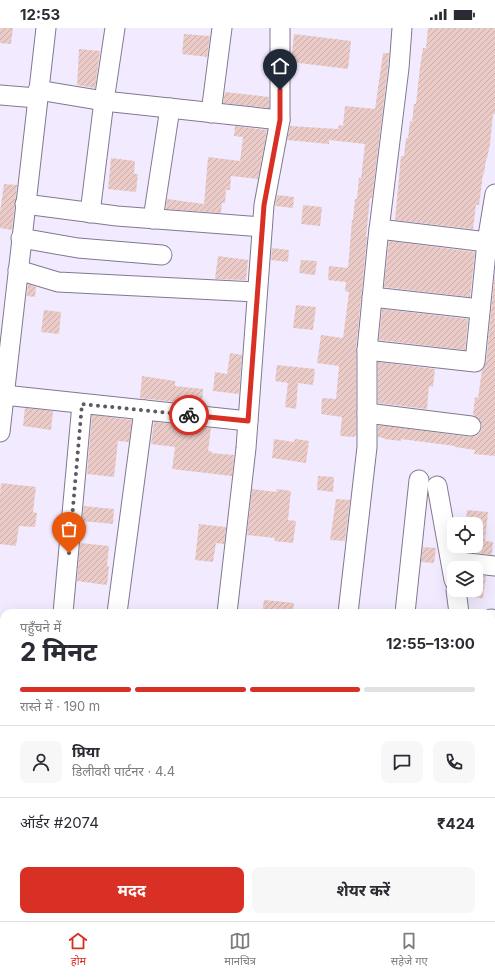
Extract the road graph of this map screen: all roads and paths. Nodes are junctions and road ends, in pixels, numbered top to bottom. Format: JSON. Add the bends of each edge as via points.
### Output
{"nodes":[{"id":1,"x":46,"y":28,"type":"edge"},
{"id":2,"x":115,"y":28,"type":"edge"},
{"id":3,"x":222,"y":28,"type":"edge"},
{"id":4,"x":280,"y":28,"type":"edge"},
{"id":5,"x":402,"y":28,"type":"edge"},
{"id":6,"x":38,"y":94,"type":"junction"},
{"id":7,"x":0,"y":95,"type":"edge"},
{"id":8,"x":104,"y":101,"type":"junction"},
{"id":9,"x":170,"y":108,"type":"junction"},
{"id":10,"x":211,"y":112,"type":"junction"},
{"id":11,"x":280,"y":120,"type":"junction"},
{"id":12,"x":495,"y":194,"type":"edge"},
{"id":13,"x":25,"y":204,"type":"junction"},
{"id":14,"x":90,"y":213,"type":"junction"},
{"id":15,"x":153,"y":219,"type":"junction"},
{"id":16,"x":262,"y":227,"type":"junction"},
{"id":17,"x":379,"y":229,"type":"junction"},
{"id":18,"x":22,"y":238,"type":"junction"},
{"id":19,"x":489,"y":248,"type":"edge"},
{"id":20,"x":162,"y":255,"type":"dead end"},
{"id":21,"x":18,"y":270,"type":"junction"},
{"id":22,"x":258,"y":292,"type":"junction"},
{"id":23,"x":372,"y":297,"type":"junction"},
{"id":24,"x":480,"y":309,"type":"junction"},
{"id":25,"x":367,"y":350,"type":"junction"},
{"id":26,"x":4,"y":395,"type":"junction"},
{"id":27,"x":82,"y":404,"type":"junction"},
{"id":28,"x":144,"y":410,"type":"junction"},
{"id":29,"x":367,"y":413,"type":"junction"},
{"id":30,"x":248,"y":421,"type":"junction"},
{"id":31,"x":471,"y":426,"type":"dead end"},
{"id":32,"x":0,"y":432,"type":"edge"},
{"id":33,"x":419,"y":480,"type":"dead end"},
{"id":34,"x":437,"y":486,"type":"dead end"},
{"id":35,"x":451,"y":560,"type":"joint"},
{"id":36,"x":495,"y":566,"type":"edge"},
{"id":37,"x":457,"y":597,"type":"edge"},
{"id":38,"x":63,"y":609,"type":"edge"},
{"id":39,"x":118,"y":609,"type":"edge"},
{"id":40,"x":227,"y":609,"type":"edge"},
{"id":41,"x":348,"y":609,"type":"edge"},
{"id":42,"x":405,"y":609,"type":"edge"},
{"id":43,"x":459,"y":609,"type":"edge"}],
"edges":[{"from":1,"to":6,"type":"street"},
{"from":2,"to":8,"type":"street"},
{"from":3,"to":10,"type":"street"},
{"from":4,"to":11,"type":"street"},
{"from":5,"to":17,"type":"street"},
{"from":6,"to":7,"type":"street"},
{"from":6,"to":8,"type":"street"},
{"from":6,"to":13,"type":"street"},
{"from":8,"to":9,"type":"street"},
{"from":8,"to":14,"type":"street"},
{"from":9,"to":10,"type":"street"},
{"from":9,"to":15,"type":"street"},
{"from":10,"to":11,"type":"street"},
{"from":11,"to":16,"type":"street"},
{"from":12,"to":19,"type":"street"},
{"from":13,"to":14,"type":"street"},
{"from":13,"to":18,"type":"street"},
{"from":14,"to":15,"type":"street"},
{"from":15,"to":16,"type":"street"},
{"from":16,"to":22,"type":"street"},
{"from":17,"to":19,"type":"street"},
{"from":17,"to":23,"type":"street"},
{"from":18,"to":20,"type":"street","via":[[78,248]]},
{"from":18,"to":21,"type":"street"},
{"from":19,"to":24,"type":"street"},
{"from":21,"to":22,"type":"street","via":[[58,282]]},
{"from":21,"to":26,"type":"street"},
{"from":22,"to":30,"type":"street"},
{"from":23,"to":24,"type":"street"},
{"from":23,"to":25,"type":"street"},
{"from":24,"to":25,"type":"street","via":[[476,362]]},
{"from":25,"to":29,"type":"street"},
{"from":26,"to":27,"type":"street"},
{"from":26,"to":32,"type":"street"},
{"from":27,"to":28,"type":"street"},
{"from":27,"to":38,"type":"street"},
{"from":28,"to":30,"type":"street"},
{"from":28,"to":39,"type":"street"},
{"from":29,"to":31,"type":"street"},
{"from":29,"to":41,"type":"street","via":[[367,447]]},
{"from":30,"to":40,"type":"street"},
{"from":33,"to":42,"type":"street"},
{"from":34,"to":35,"type":"street"},
{"from":35,"to":36,"type":"street"},
{"from":37,"to":43,"type":"street"}]}
